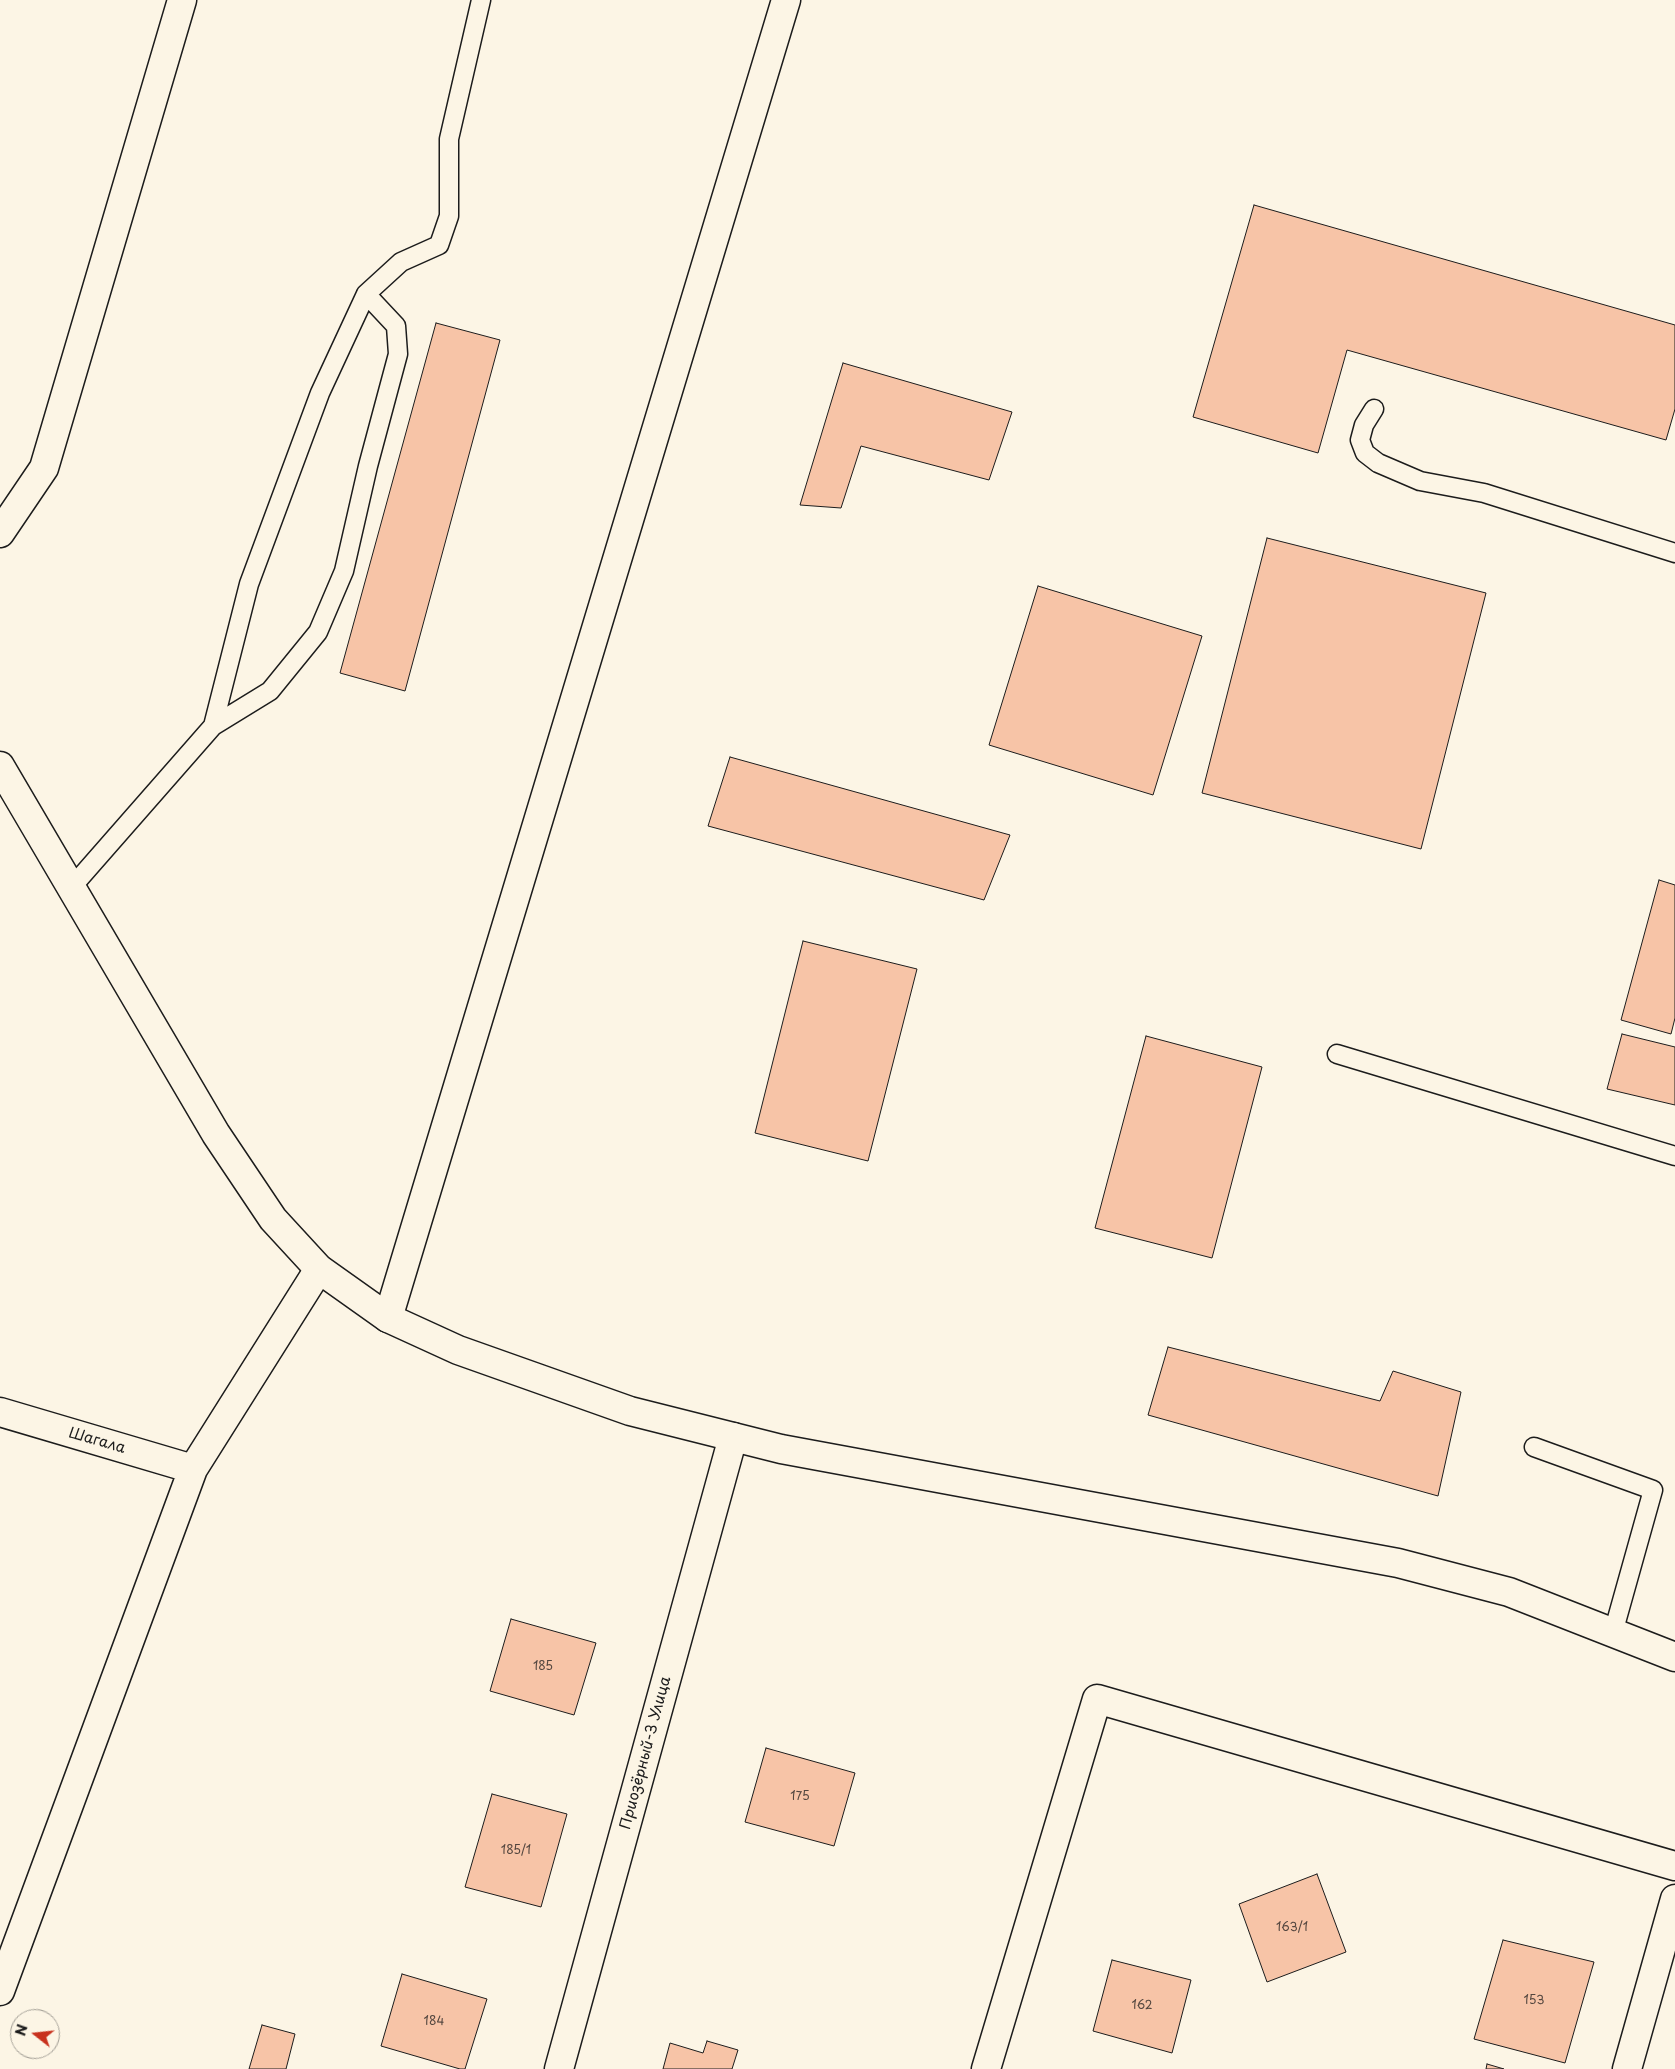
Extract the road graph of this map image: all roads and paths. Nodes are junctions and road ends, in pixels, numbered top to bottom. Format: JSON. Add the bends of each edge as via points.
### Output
{"nodes":[{"id":1,"x":182,"y":0,"type":"edge"},
{"id":2,"x":482,"y":0,"type":"edge"},
{"id":3,"x":786,"y":0,"type":"edge"},
{"id":4,"x":366,"y":294,"type":"junction"},
{"id":5,"x":1374,"y":410,"type":"dead end"},
{"id":6,"x":0,"y":533,"type":"edge"},
{"id":7,"x":1675,"y":553,"type":"edge"},
{"id":8,"x":213,"y":726,"type":"junction"},
{"id":9,"x":0,"y":766,"type":"edge"},
{"id":10,"x":71,"y":888,"type":"junction"},
{"id":11,"x":1336,"y":1054,"type":"dead end"},
{"id":12,"x":1675,"y":1156,"type":"edge"},
{"id":13,"x":319,"y":1269,"type":"junction"},
{"id":14,"x":388,"y":1318,"type":"junction"},
{"id":15,"x":0,"y":1412,"type":"edge"},
{"id":16,"x":733,"y":1437,"type":"junction"},
{"id":17,"x":1534,"y":1447,"type":"dead end"},
{"id":18,"x":193,"y":1469,"type":"junction"},
{"id":19,"x":1613,"y":1633,"type":"junction"},
{"id":20,"x":1675,"y":1657,"type":"edge"},
{"id":21,"x":1675,"y":1866,"type":"edge"},
{"id":22,"x":1675,"y":1899,"type":"edge"},
{"id":23,"x":0,"y":1991,"type":"edge"},
{"id":24,"x":559,"y":2069,"type":"edge"},
{"id":25,"x":986,"y":2069,"type":"edge"},
{"id":26,"x":1627,"y":2069,"type":"edge"}],
"edges":[{"from":1,"to":6,"type":"street","via":[[44,468]]},
{"from":2,"to":4,"type":"lane","via":[[449,139],[448,216],[439,246],[401,262]]},
{"from":3,"to":14,"type":"street"},
{"from":4,"to":8,"type":"lane","via":[[320,393],[249,584]]},
{"from":4,"to":8,"type":"lane","via":[[396,326],[398,354],[344,571],[318,632],[270,691]]},
{"from":5,"to":7,"type":"lane","via":[[1364,425],[1360,440],[1365,453],[1378,463],[1420,481],[1484,492]]},
{"from":8,"to":10,"type":"lane"},
{"from":9,"to":10,"type":"street"},
{"from":10,"to":13,"type":"street","via":[[216,1134],[274,1219]]},
{"from":11,"to":12,"type":"lane"},
{"from":13,"to":14,"type":"street"},
{"from":13,"to":18,"type":"street"},
{"from":14,"to":16,"type":"street","via":[[458,1350],[630,1411]]},
{"from":15,"to":18,"type":"street","name":"Шагала"},
{"from":16,"to":19,"type":"street","via":[[781,1449],[1398,1563],[1508,1592]]},
{"from":16,"to":24,"type":"street","name":"Приозёрный-3 Улица"},
{"from":17,"to":19,"type":"lane","via":[[1653,1490]]},
{"from":18,"to":23,"type":"street"},
{"from":19,"to":20,"type":"street"},
{"from":21,"to":25,"type":"street","via":[[1097,1699]]},
{"from":22,"to":26,"type":"street"}]}
